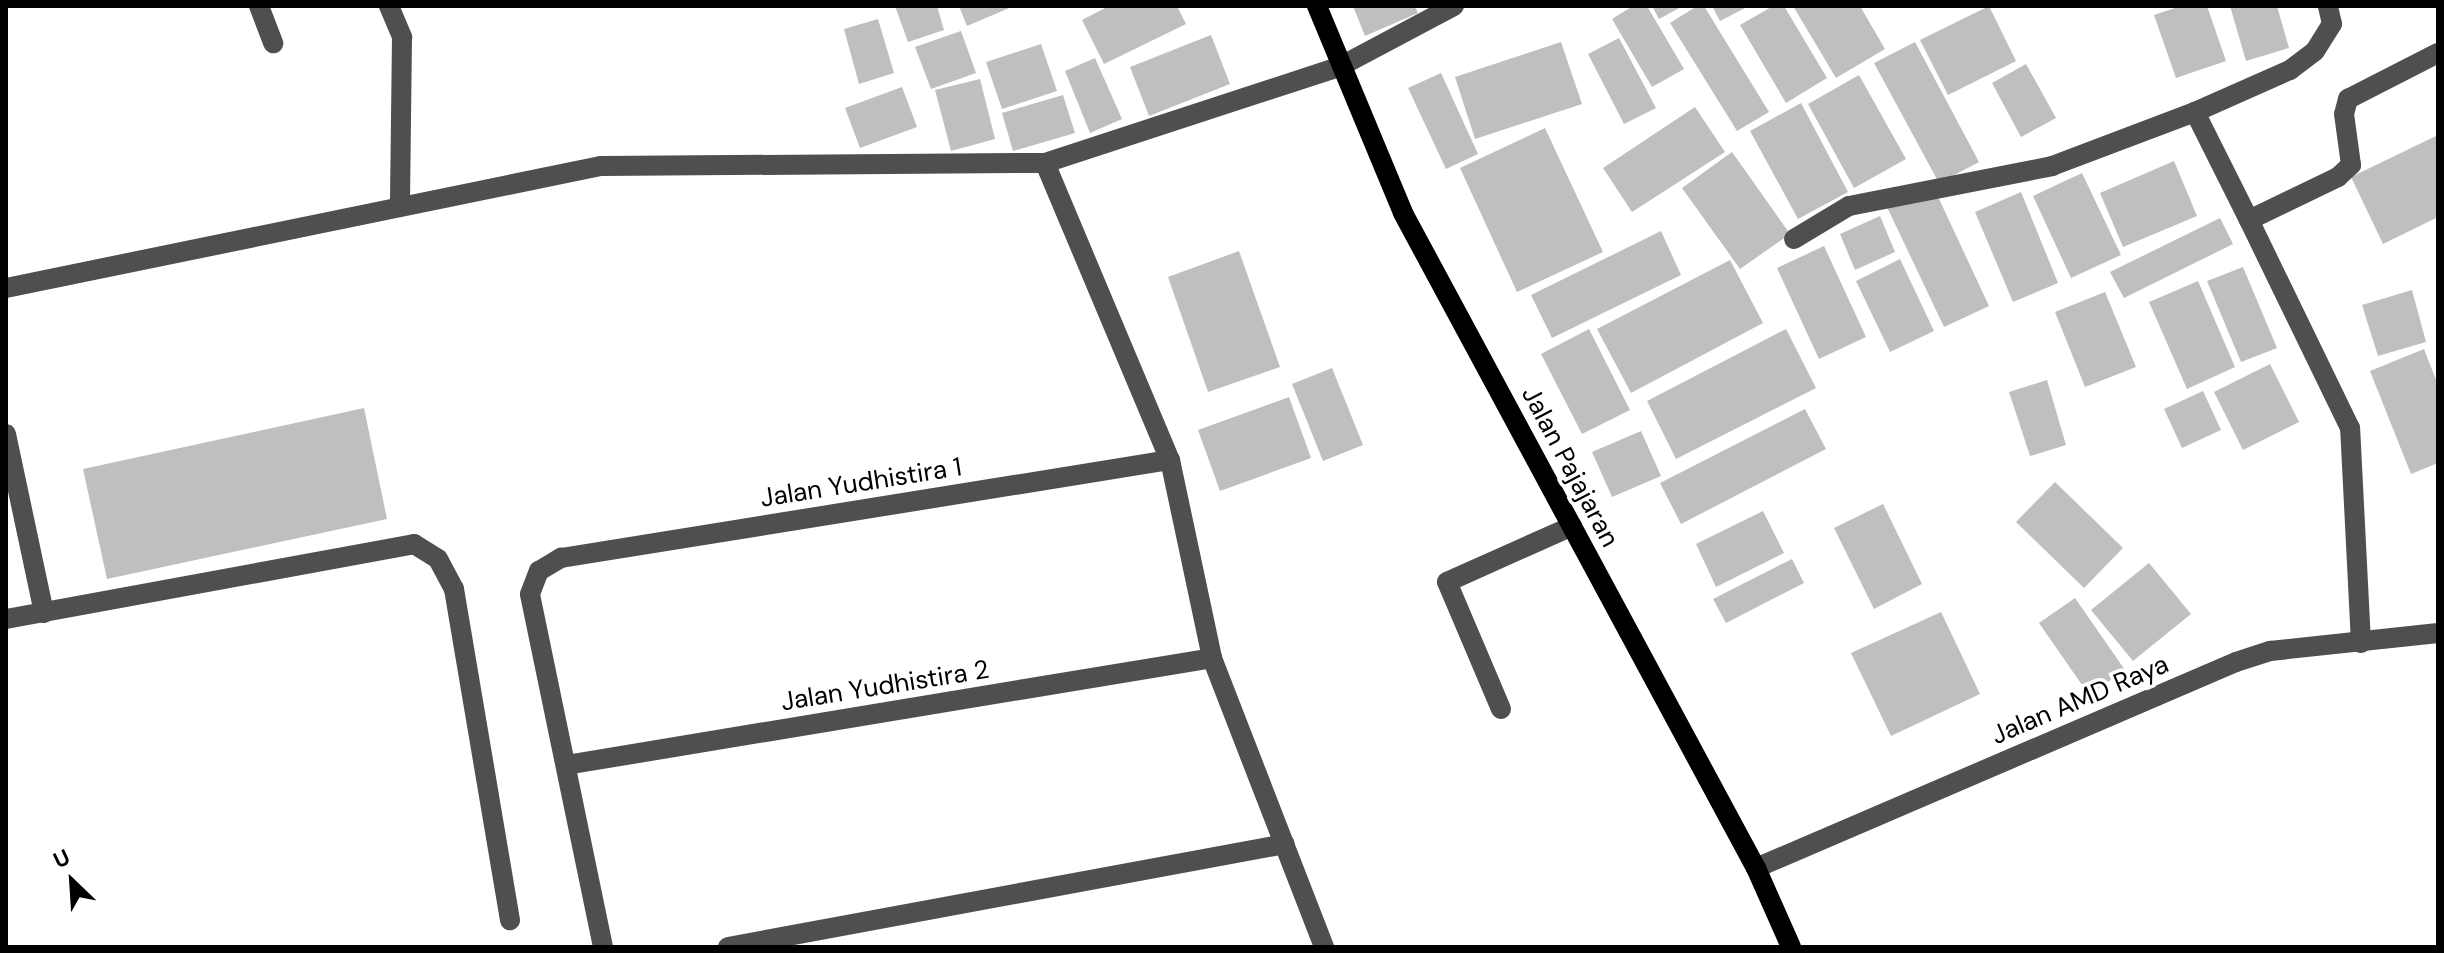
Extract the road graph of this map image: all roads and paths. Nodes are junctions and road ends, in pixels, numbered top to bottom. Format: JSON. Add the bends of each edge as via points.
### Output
{"nodes":[{"id":1,"x":259,"y":6,"type":"edge"},
{"id":2,"x":389,"y":6,"type":"edge"},
{"id":3,"x":1317,"y":6,"type":"edge"},
{"id":4,"x":1454,"y":6,"type":"edge"},
{"id":5,"x":2328,"y":6,"type":"edge"},
{"id":6,"x":273,"y":43,"type":"dead end"},
{"id":7,"x":2438,"y":53,"type":"edge"},
{"id":8,"x":1341,"y":66,"type":"junction"},
{"id":9,"x":2195,"y":112,"type":"junction"},
{"id":10,"x":1045,"y":163,"type":"junction"},
{"id":11,"x":400,"y":206,"type":"junction"},
{"id":12,"x":2249,"y":220,"type":"junction"},
{"id":13,"x":1794,"y":239,"type":"dead end"},
{"id":14,"x":6,"y":288,"type":"edge"},
{"id":15,"x":6,"y":434,"type":"edge"},
{"id":16,"x":1170,"y":460,"type":"junction"},
{"id":17,"x":1572,"y":526,"type":"junction"},
{"id":18,"x":44,"y":613,"type":"junction"},
{"id":19,"x":6,"y":619,"type":"edge"},
{"id":20,"x":2438,"y":633,"type":"edge"},
{"id":21,"x":2361,"y":643,"type":"junction"},
{"id":22,"x":1212,"y":658,"type":"junction"},
{"id":23,"x":1501,"y":709,"type":"dead end"},
{"id":24,"x":566,"y":765,"type":"junction"},
{"id":25,"x":1285,"y":844,"type":"junction"},
{"id":26,"x":1756,"y":868,"type":"junction"},
{"id":27,"x":510,"y":920,"type":"dead end"},
{"id":28,"x":603,"y":947,"type":"edge"},
{"id":29,"x":728,"y":947,"type":"edge"},
{"id":30,"x":1324,"y":947,"type":"edge"},
{"id":31,"x":1791,"y":947,"type":"edge"}],
"edges":[{"from":1,"to":6,"type":"street"},
{"from":2,"to":11,"type":"street","via":[[402,37]]},
{"from":3,"to":8,"type":"main road","name":"Jalan Pajajaran"},
{"from":4,"to":8,"type":"street"},
{"from":5,"to":9,"type":"street","via":[[2332,24],[2315,51],[2290,70]]},
{"from":7,"to":12,"type":"street","via":[[2348,99],[2344,114],[2351,165]]},
{"from":8,"to":10,"type":"street"},
{"from":8,"to":17,"type":"main road","name":"Jalan Pajajaran","via":[[1403,213]]},
{"from":9,"to":12,"type":"street"},
{"from":9,"to":13,"type":"street","via":[[2052,166],[1849,206]]},
{"from":10,"to":11,"type":"street","via":[[601,166]]},
{"from":10,"to":16,"type":"street"},
{"from":11,"to":14,"type":"street"},
{"from":12,"to":21,"type":"street","via":[[2350,428]]},
{"from":15,"to":18,"type":"street"},
{"from":16,"to":22,"type":"street"},
{"from":16,"to":24,"type":"street","name":"Jalan Yudhistira 1","via":[[561,558],[539,571],[530,594]]},
{"from":17,"to":23,"type":"street","via":[[1447,582]]},
{"from":17,"to":26,"type":"main road","name":"Jalan Pajajaran"},
{"from":18,"to":19,"type":"street"},
{"from":18,"to":27,"type":"street","via":[[414,544],[438,559],[454,589]]},
{"from":20,"to":21,"type":"street","name":"Jalan AMD Raya"},
{"from":21,"to":26,"type":"street","name":"Jalan AMD Raya","via":[[2270,651],[2236,662]]},
{"from":22,"to":24,"type":"street","name":"Jalan Yudhistira 2"},
{"from":22,"to":25,"type":"street"},
{"from":24,"to":28,"type":"street"},
{"from":25,"to":29,"type":"street"},
{"from":25,"to":30,"type":"street"},
{"from":26,"to":31,"type":"main road","name":"Jalan Pajajaran"}]}
